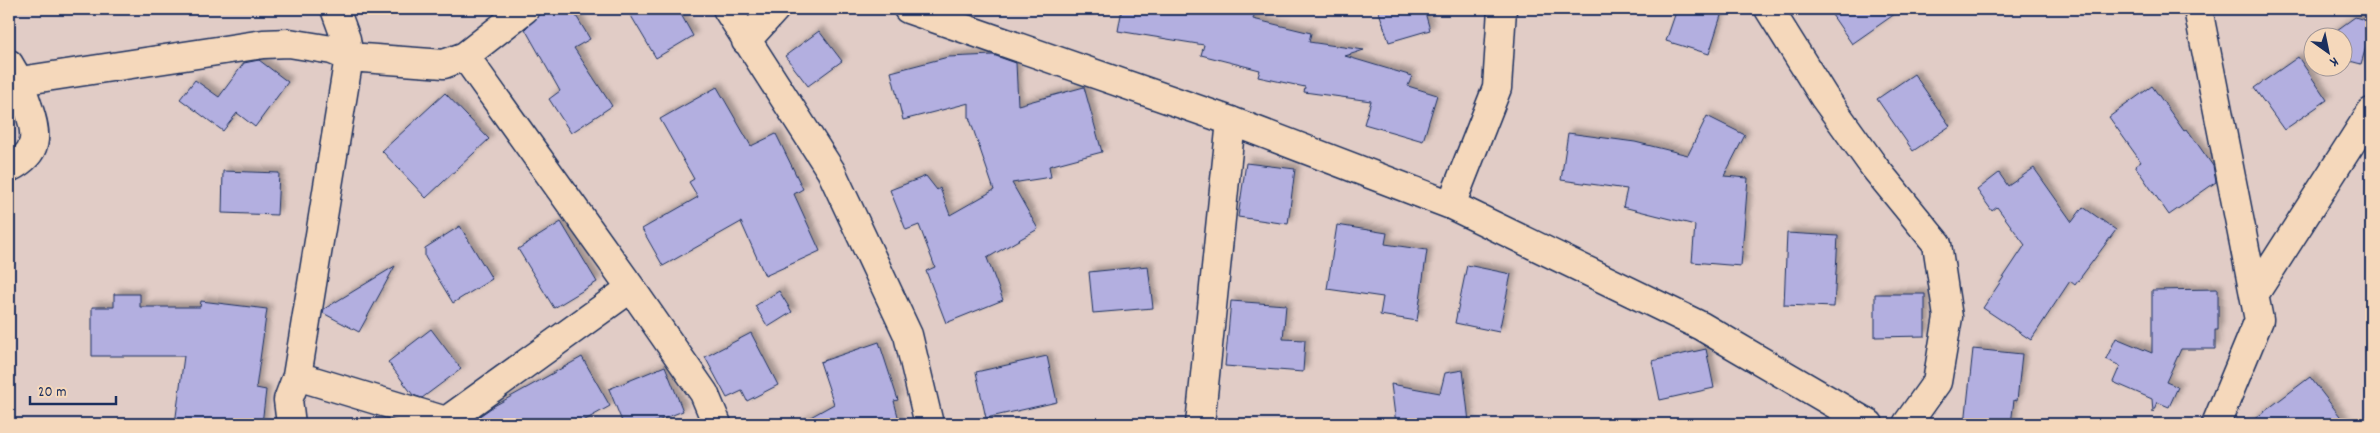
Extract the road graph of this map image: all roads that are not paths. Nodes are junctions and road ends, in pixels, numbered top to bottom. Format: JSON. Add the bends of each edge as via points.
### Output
{"nodes":[{"id":1,"x":335,"y":9,"type":"edge"},
{"id":2,"x":525,"y":9,"type":"edge"},
{"id":3,"x":726,"y":9,"type":"edge"},
{"id":4,"x":775,"y":9,"type":"edge"},
{"id":5,"x":908,"y":9,"type":"edge"},
{"id":6,"x":1502,"y":9,"type":"edge"},
{"id":7,"x":1769,"y":9,"type":"edge"},
{"id":8,"x":2198,"y":9,"type":"edge"},
{"id":9,"x":746,"y":41,"type":"junction"},
{"id":10,"x":464,"y":56,"type":"junction"},
{"id":11,"x":349,"y":57,"type":"junction"},
{"id":12,"x":14,"y":73,"type":"edge"},
{"id":13,"x":2371,"y":112,"type":"edge"},
{"id":14,"x":1231,"y":121,"type":"junction"},
{"id":15,"x":9,"y":168,"type":"edge"},
{"id":16,"x":1451,"y":205,"type":"junction"},
{"id":17,"x":631,"y":288,"type":"junction"},
{"id":18,"x":2254,"y":295,"type":"junction"},
{"id":19,"x":297,"y":376,"type":"junction"},
{"id":20,"x":448,"y":422,"type":"edge"},
{"id":21,"x":291,"y":424,"type":"edge"},
{"id":22,"x":717,"y":424,"type":"edge"},
{"id":23,"x":929,"y":424,"type":"edge"},
{"id":24,"x":1200,"y":424,"type":"edge"},
{"id":25,"x":1870,"y":424,"type":"edge"},
{"id":26,"x":1907,"y":424,"type":"edge"},
{"id":27,"x":2216,"y":424,"type":"edge"}],
"edges":[{"from":1,"to":11,"type":"street"},
{"from":2,"to":10,"type":"street"},
{"from":3,"to":9,"type":"street"},
{"from":4,"to":9,"type":"street"},
{"from":5,"to":14,"type":"street"},
{"from":6,"to":16,"type":"street","via":[[1497,88]]},
{"from":7,"to":26,"type":"street","via":[[1875,168],[1937,244],[1948,317],[1937,382]]},
{"from":8,"to":18,"type":"street"},
{"from":9,"to":23,"type":"street","via":[[832,171],[908,335]]},
{"from":10,"to":11,"type":"street","via":[[444,64]]},
{"from":10,"to":17,"type":"street"},
{"from":11,"to":12,"type":"street","via":[[315,46],[263,44]]},
{"from":11,"to":19,"type":"street"},
{"from":12,"to":15,"type":"street","via":[[35,128],[35,140],[22,162]]},
{"from":13,"to":18,"type":"street"},
{"from":14,"to":16,"type":"street"},
{"from":14,"to":24,"type":"street"},
{"from":16,"to":25,"type":"street","via":[[1701,326]]},
{"from":17,"to":20,"type":"street"},
{"from":17,"to":22,"type":"street","via":[[704,393]]},
{"from":18,"to":27,"type":"street","via":[[2259,320]]},
{"from":19,"to":20,"type":"street"},
{"from":19,"to":21,"type":"street","via":[[288,400]]}]}
